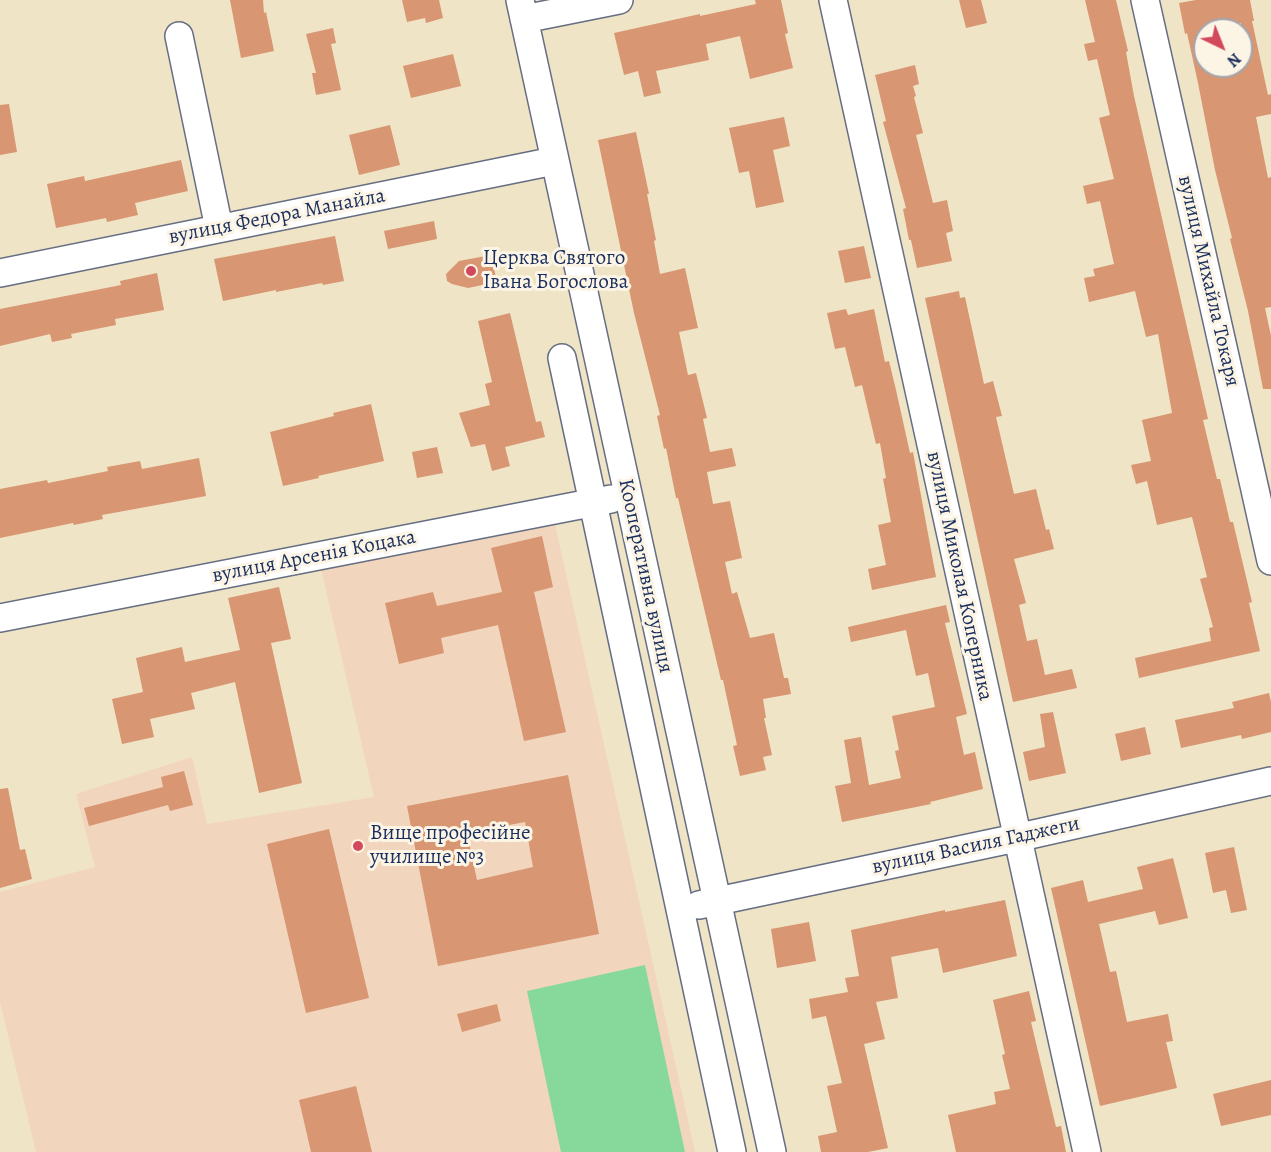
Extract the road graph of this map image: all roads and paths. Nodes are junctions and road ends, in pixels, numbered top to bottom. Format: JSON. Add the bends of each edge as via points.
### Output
{"nodes":[{"id":1,"x":619,"y":0,"type":"edge"},
{"id":2,"x":833,"y":0,"type":"edge"},
{"id":3,"x":1145,"y":0,"type":"edge"},
{"id":4,"x":522,"y":10,"type":"edge"},
{"id":5,"x":179,"y":36,"type":"dead end"},
{"id":6,"x":554,"y":161,"type":"junction"},
{"id":7,"x":219,"y":228,"type":"junction"},
{"id":8,"x":0,"y":273,"type":"edge"},
{"id":9,"x":562,"y":358,"type":"dead end"},
{"id":10,"x":627,"y":495,"type":"junction"},
{"id":11,"x":595,"y":502,"type":"junction"},
{"id":12,"x":1271,"y":561,"type":"edge"},
{"id":13,"x":0,"y":618,"type":"edge"},
{"id":14,"x":1271,"y":781,"type":"edge"},
{"id":15,"x":1017,"y":838,"type":"junction"},
{"id":16,"x":717,"y":901,"type":"junction"},
{"id":17,"x":680,"y":909,"type":"junction"},
{"id":18,"x":732,"y":1152,"type":"edge"},
{"id":19,"x":772,"y":1152,"type":"edge"},
{"id":20,"x":1087,"y":1152,"type":"edge"}],
"edges":[{"from":1,"to":4,"type":"street"},
{"from":2,"to":15,"type":"street","name":"вулиця Миколая Коперника"},
{"from":3,"to":12,"type":"street","name":"вулиця Михайла Токаря"},
{"from":4,"to":6,"type":"street","name":"Кооперативна вулиця"},
{"from":5,"to":7,"type":"street"},
{"from":6,"to":7,"type":"street","name":"вулиця Федора Манайла"},
{"from":6,"to":10,"type":"street","name":"Кооперативна вулиця"},
{"from":7,"to":8,"type":"street","name":"вулиця Федора Манайла"},
{"from":9,"to":11,"type":"street","name":"Кооперативна вулиця"},
{"from":10,"to":11,"type":"street","name":"вулиця Арсенія Коцака"},
{"from":10,"to":16,"type":"street","name":"Кооперативна вулиця"},
{"from":11,"to":13,"type":"street","name":"вулиця Арсенія Коцака"},
{"from":11,"to":17,"type":"street","name":"Кооперативна вулиця"},
{"from":14,"to":15,"type":"street","name":"вулиця Василя Гаджеги"},
{"from":15,"to":16,"type":"street","name":"вулиця Василя Гаджеги"},
{"from":15,"to":20,"type":"street","name":"вулиця Миколая Коперника"},
{"from":16,"to":17,"type":"street","name":"вулиця Василя Гаджеги"},
{"from":16,"to":19,"type":"street","name":"Кооперативна вулиця"},
{"from":17,"to":18,"type":"street","name":"Кооперативна вулиця"}]}
